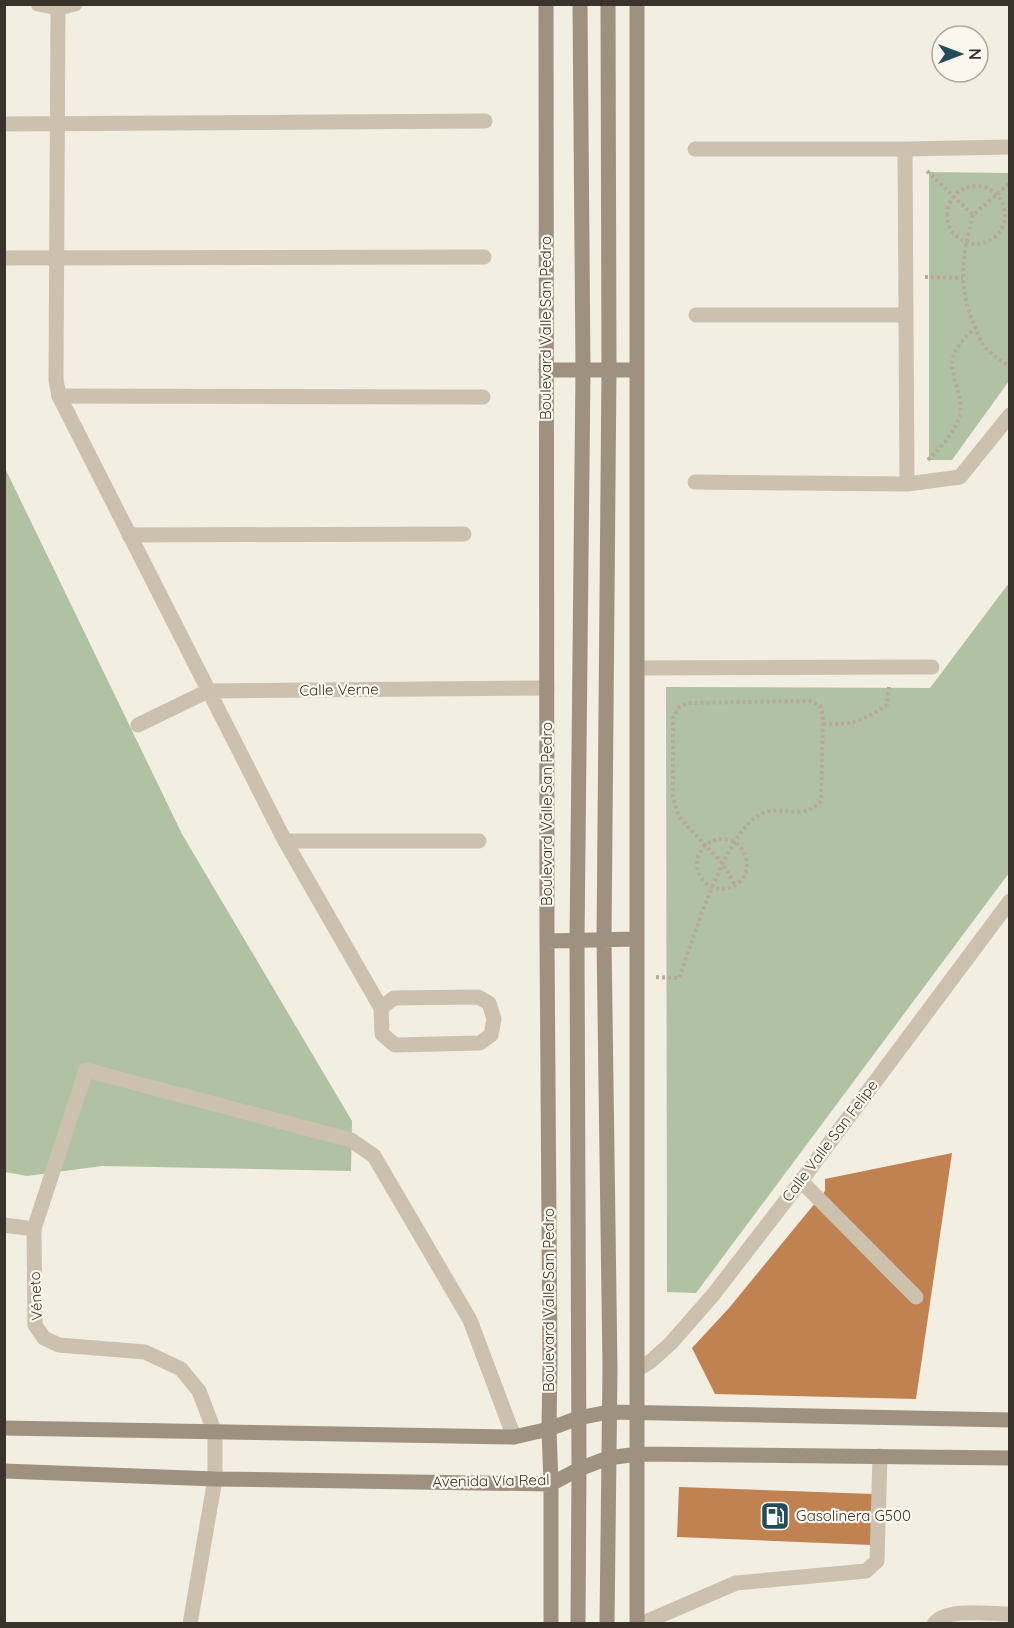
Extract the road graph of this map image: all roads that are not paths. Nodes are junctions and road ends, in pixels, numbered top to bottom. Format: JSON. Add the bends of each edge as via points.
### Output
{"nodes":[{"id":1,"x":38,"y":4,"type":"edge"},
{"id":2,"x":75,"y":4,"type":"edge"},
{"id":3,"x":546,"y":4,"type":"edge"},
{"id":4,"x":580,"y":4,"type":"edge"},
{"id":5,"x":608,"y":4,"type":"edge"},
{"id":6,"x":637,"y":4,"type":"edge"},
{"id":7,"x":57,"y":8,"type":"junction"},
{"id":8,"x":485,"y":121,"type":"dead end"},
{"id":9,"x":57,"y":123,"type":"junction"},
{"id":10,"x":4,"y":124,"type":"edge"},
{"id":11,"x":1010,"y":147,"type":"edge"},
{"id":12,"x":694,"y":149,"type":"dead end"},
{"id":13,"x":905,"y":154,"type":"junction"},
{"id":14,"x":484,"y":257,"type":"dead end"},
{"id":15,"x":4,"y":258,"type":"edge"},
{"id":16,"x":57,"y":258,"type":"junction"},
{"id":17,"x":696,"y":315,"type":"dead end"},
{"id":18,"x":906,"y":315,"type":"junction"},
{"id":19,"x":546,"y":370,"type":"junction"},
{"id":20,"x":583,"y":370,"type":"junction"},
{"id":21,"x":609,"y":370,"type":"junction"},
{"id":22,"x":637,"y":370,"type":"junction"},
{"id":23,"x":59,"y":396,"type":"junction"},
{"id":24,"x":483,"y":397,"type":"dead end"},
{"id":25,"x":1010,"y":415,"type":"edge"},
{"id":26,"x":907,"y":479,"type":"junction"},
{"id":27,"x":695,"y":482,"type":"dead end"},
{"id":28,"x":464,"y":534,"type":"dead end"},
{"id":29,"x":129,"y":535,"type":"junction"},
{"id":30,"x":932,"y":667,"type":"dead end"},
{"id":31,"x":638,"y":668,"type":"junction"},
{"id":32,"x":546,"y":688,"type":"junction"},
{"id":33,"x":208,"y":691,"type":"junction"},
{"id":34,"x":138,"y":725,"type":"dead end"},
{"id":35,"x":285,"y":841,"type":"junction"},
{"id":36,"x":479,"y":841,"type":"dead end"},
{"id":37,"x":1010,"y":901,"type":"edge"},
{"id":38,"x":637,"y":939,"type":"junction"},
{"id":39,"x":604,"y":940,"type":"junction"},
{"id":40,"x":546,"y":941,"type":"junction"},
{"id":41,"x":577,"y":941,"type":"junction"},
{"id":42,"x":381,"y":1008,"type":"junction"},
{"id":43,"x":801,"y":1181,"type":"junction"},
{"id":44,"x":4,"y":1225,"type":"edge"},
{"id":45,"x":34,"y":1229,"type":"junction"},
{"id":46,"x":916,"y":1297,"type":"dead end"},
{"id":47,"x":638,"y":1369,"type":"junction"},
{"id":48,"x":609,"y":1412,"type":"junction"},
{"id":49,"x":638,"y":1412,"type":"junction"},
{"id":50,"x":578,"y":1418,"type":"junction"},
{"id":51,"x":1010,"y":1420,"type":"edge"},
{"id":52,"x":4,"y":1428,"type":"edge"},
{"id":53,"x":549,"y":1429,"type":"junction"},
{"id":54,"x":215,"y":1432,"type":"junction"},
{"id":55,"x":514,"y":1437,"type":"junction"},
{"id":56,"x":638,"y":1454,"type":"junction"},
{"id":57,"x":880,"y":1456,"type":"junction"},
{"id":58,"x":608,"y":1458,"type":"junction"},
{"id":59,"x":1010,"y":1458,"type":"edge"},
{"id":60,"x":579,"y":1469,"type":"junction"},
{"id":61,"x":4,"y":1471,"type":"edge"},
{"id":62,"x":215,"y":1479,"type":"junction"},
{"id":63,"x":551,"y":1484,"type":"junction"},
{"id":64,"x":1010,"y":1614,"type":"edge"},
{"id":65,"x":190,"y":1623,"type":"edge"},
{"id":66,"x":550,"y":1623,"type":"edge"},
{"id":67,"x":578,"y":1623,"type":"edge"},
{"id":68,"x":606,"y":1623,"type":"edge"},
{"id":69,"x":639,"y":1623,"type":"edge"},
{"id":70,"x":934,"y":1623,"type":"edge"}],
"edges":[{"from":1,"to":7,"type":"street"},
{"from":2,"to":7,"type":"street"},
{"from":3,"to":19,"type":"main road","name":"Boulevard Valle San Pedro"},
{"from":4,"to":20,"type":"main road","name":"Boulevard Valle San Pedro"},
{"from":5,"to":21,"type":"main road"},
{"from":6,"to":22,"type":"main road"},
{"from":7,"to":9,"type":"street"},
{"from":8,"to":9,"type":"street"},
{"from":9,"to":10,"type":"street"},
{"from":9,"to":16,"type":"street"},
{"from":11,"to":13,"type":"street"},
{"from":12,"to":13,"type":"street"},
{"from":13,"to":18,"type":"street"},
{"from":14,"to":16,"type":"street"},
{"from":15,"to":16,"type":"street"},
{"from":16,"to":23,"type":"street"},
{"from":17,"to":18,"type":"street"},
{"from":18,"to":26,"type":"street"},
{"from":19,"to":20,"type":"main road"},
{"from":19,"to":32,"type":"main road","name":"Boulevard Valle San Pedro"},
{"from":20,"to":21,"type":"main road"},
{"from":20,"to":41,"type":"main road","name":"Boulevard Valle San Pedro"},
{"from":21,"to":22,"type":"main road"},
{"from":21,"to":39,"type":"main road"},
{"from":22,"to":31,"type":"main road"},
{"from":23,"to":24,"type":"street"},
{"from":23,"to":29,"type":"street"},
{"from":25,"to":26,"type":"street","via":[[960,477]]},
{"from":26,"to":27,"type":"street"},
{"from":28,"to":29,"type":"street"},
{"from":29,"to":33,"type":"street"},
{"from":30,"to":31,"type":"street"},
{"from":31,"to":38,"type":"main road"},
{"from":32,"to":33,"type":"street","name":"Calle Verne"},
{"from":32,"to":40,"type":"main road","name":"Boulevard Valle San Pedro"},
{"from":33,"to":34,"type":"street","name":"Calle Verne"},
{"from":33,"to":35,"type":"street"},
{"from":35,"to":36,"type":"street"},
{"from":35,"to":42,"type":"street"},
{"from":37,"to":43,"type":"street","name":"Calle Valle San Felipe"},
{"from":38,"to":39,"type":"main road"},
{"from":38,"to":47,"type":"main road"},
{"from":39,"to":41,"type":"main road"},
{"from":39,"to":48,"type":"main road"},
{"from":40,"to":41,"type":"main road"},
{"from":40,"to":53,"type":"main road","name":"Boulevard Valle San Pedro"},
{"from":41,"to":50,"type":"main road","name":"Boulevard Valle San Pedro"},
{"from":42,"to":42,"type":"street","via":[[382,1034],[395,1046],[480,1042],[491,1035],[494,1019],[489,1003],[478,997],[394,998]]},
{"from":43,"to":46,"type":"street"},
{"from":43,"to":47,"type":"street","name":"Calle Valle San Felipe","via":[[713,1295],[671,1342]]},
{"from":44,"to":45,"type":"street"},
{"from":45,"to":54,"type":"street","name":"Véneto","via":[[35,1325],[44,1338],[59,1345],[145,1352],[181,1369],[199,1391]]},
{"from":45,"to":55,"type":"street","name":"Véneto","via":[[86,1070],[351,1140],[374,1156],[470,1320]]},
{"from":47,"to":49,"type":"main road"},
{"from":48,"to":49,"type":"main road"},
{"from":48,"to":50,"type":"main road"},
{"from":48,"to":58,"type":"main road"},
{"from":49,"to":51,"type":"main road"},
{"from":49,"to":56,"type":"main road"},
{"from":50,"to":53,"type":"main road"},
{"from":50,"to":60,"type":"main road","name":"Boulevard Valle San Pedro"},
{"from":52,"to":54,"type":"main road"},
{"from":53,"to":55,"type":"main road"},
{"from":53,"to":63,"type":"main road","name":"Boulevard Valle San Pedro"},
{"from":54,"to":55,"type":"main road"},
{"from":54,"to":62,"type":"street","name":"Véneto"},
{"from":56,"to":57,"type":"main road","name":"Avenida Vía Real"},
{"from":56,"to":58,"type":"main road","name":"Avenida Vía Real"},
{"from":56,"to":69,"type":"main road"},
{"from":57,"to":59,"type":"main road","name":"Avenida Vía Real"},
{"from":57,"to":69,"type":"street","via":[[877,1561],[866,1571],[736,1583]]},
{"from":58,"to":60,"type":"main road","name":"Avenida Vía Real"},
{"from":58,"to":68,"type":"main road"},
{"from":60,"to":63,"type":"main road","name":"Avenida Vía Real"},
{"from":60,"to":67,"type":"main road","name":"Boulevard Valle San Pedro"},
{"from":61,"to":62,"type":"main road","name":"Avenida Vía Real"},
{"from":62,"to":63,"type":"main road","name":"Avenida Vía Real"},
{"from":62,"to":65,"type":"street","name":"Véneto"},
{"from":63,"to":66,"type":"main road","name":"Boulevard Valle San Pedro"},
{"from":64,"to":70,"type":"street","via":[[956,1613]]}]}
